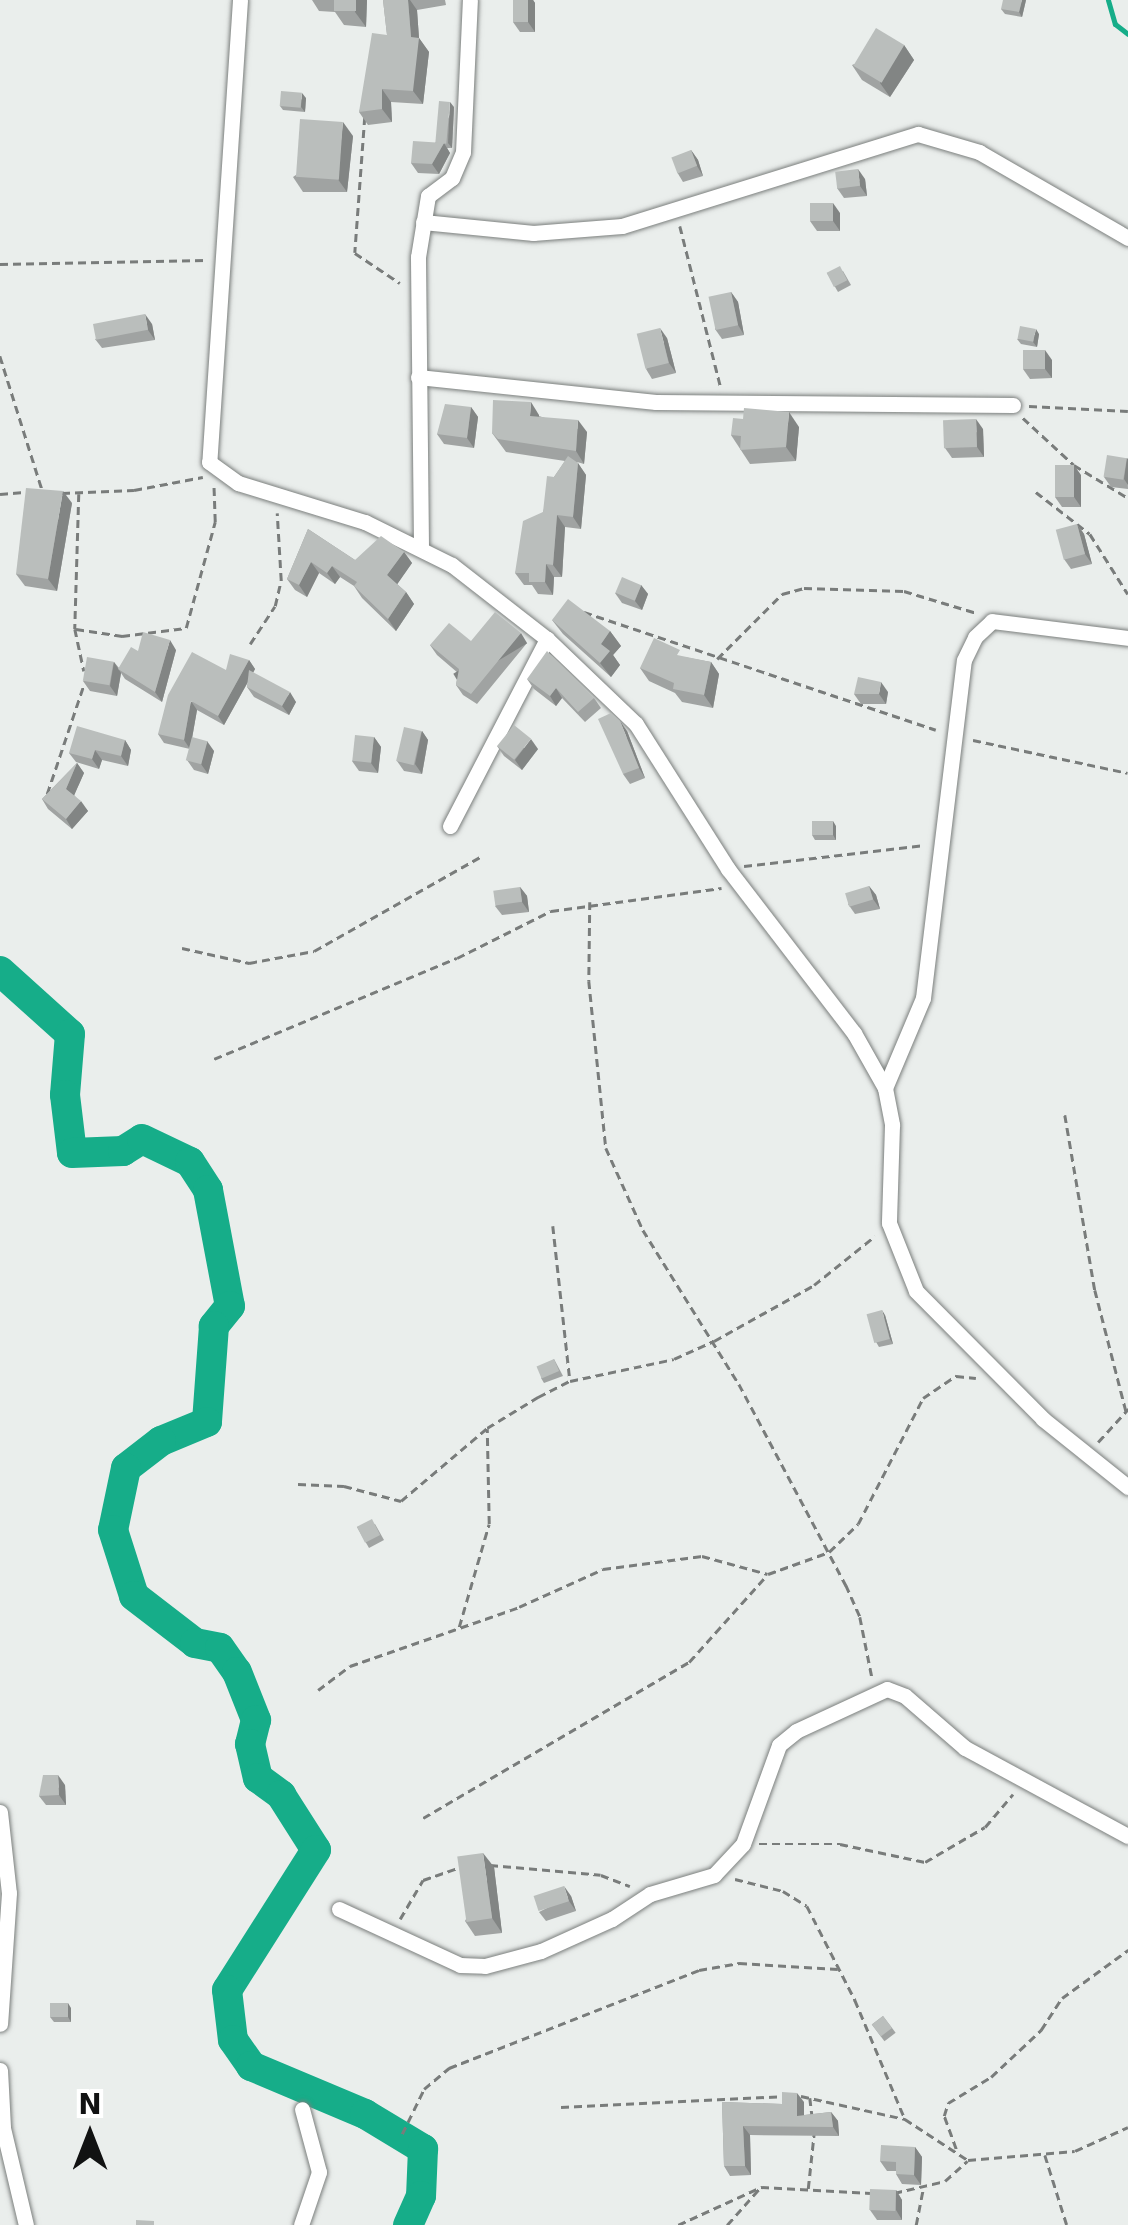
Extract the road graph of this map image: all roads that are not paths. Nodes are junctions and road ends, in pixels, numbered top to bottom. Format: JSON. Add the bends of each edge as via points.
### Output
{"nodes":[{"id":1,"x":240,"y":0,"type":"edge"},
{"id":2,"x":470,"y":0,"type":"edge"},
{"id":3,"x":422,"y":222,"type":"junction"},
{"id":4,"x":1128,"y":238,"type":"edge"},
{"id":5,"x":418,"y":377,"type":"junction"},
{"id":6,"x":1013,"y":405,"type":"road end"},
{"id":7,"x":421,"y":546,"type":"junction"},
{"id":8,"x":1128,"y":638,"type":"edge"},
{"id":9,"x":547,"y":640,"type":"junction"},
{"id":10,"x":450,"y":826,"type":"dead end"},
{"id":11,"x":885,"y":1088,"type":"junction"},
{"id":12,"x":1128,"y":1487,"type":"edge"},
{"id":13,"x":0,"y":1812,"type":"edge"},
{"id":14,"x":1128,"y":1836,"type":"edge"},
{"id":15,"x":340,"y":1909,"type":"dead end"},
{"id":16,"x":0,"y":2024,"type":"edge"},
{"id":17,"x":0,"y":2070,"type":"edge"},
{"id":18,"x":302,"y":2110,"type":"dead end"},
{"id":19,"x":26,"y":2225,"type":"edge"},
{"id":20,"x":301,"y":2225,"type":"edge"}],
"edges":[{"from":1,"to":7,"type":"street","via":[[209,462],[219,475]]},
{"from":2,"to":3,"type":"street","via":[[463,152],[452,178],[432,189]]},
{"from":3,"to":4,"type":"street","via":[[572,233],[622,226],[896,140],[942,136]]},
{"from":3,"to":5,"type":"street","via":[[415,290]]},
{"from":5,"to":6,"type":"street","via":[[725,404]]},
{"from":5,"to":7,"type":"street"},
{"from":7,"to":9,"type":"street"},
{"from":8,"to":11,"type":"street","via":[[992,620],[964,660],[923,998]]},
{"from":9,"to":10,"type":"street"},
{"from":9,"to":11,"type":"street","via":[[636,724],[728,870],[854,1033]]},
{"from":11,"to":12,"type":"street","via":[[892,1125],[889,1223],[916,1291],[1002,1382]]},
{"from":13,"to":16,"type":"street","via":[[9,1893]]},
{"from":14,"to":15,"type":"street","via":[[965,1748],[906,1696],[873,1692],[780,1745],[743,1844],[714,1875],[650,1894],[580,1934],[485,1966],[430,1955]]},
{"from":17,"to":19,"type":"street","via":[[2,2128]]},
{"from":18,"to":20,"type":"street","via":[[319,2172]]}]}
